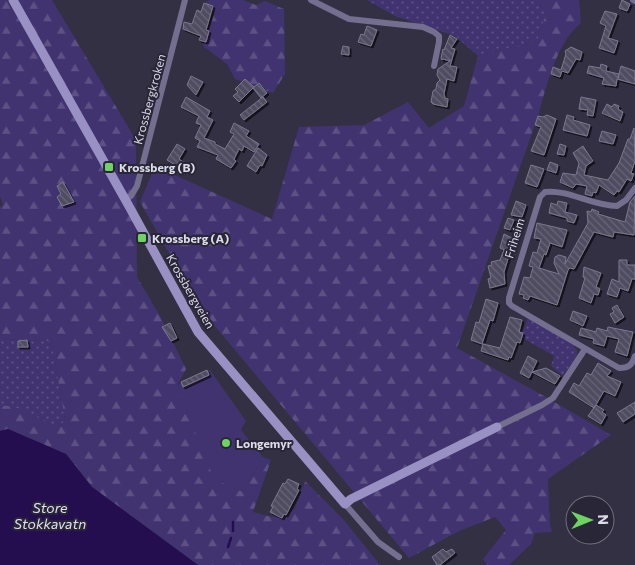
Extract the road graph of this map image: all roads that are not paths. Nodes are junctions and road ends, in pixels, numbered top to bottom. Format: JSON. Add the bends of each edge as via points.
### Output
{"nodes":[{"id":1,"x":13,"y":0,"type":"edge"},
{"id":2,"x":185,"y":0,"type":"edge"},
{"id":3,"x":311,"y":0,"type":"edge"},
{"id":4,"x":434,"y":66,"type":"dead end"},
{"id":5,"x":635,"y":188,"type":"edge"},
{"id":6,"x":125,"y":199,"type":"junction"},
{"id":7,"x":585,"y":349,"type":"junction"},
{"id":8,"x":635,"y":356,"type":"edge"},
{"id":9,"x":497,"y":427,"type":"joint"},
{"id":10,"x":345,"y":504,"type":"junction"},
{"id":11,"x":399,"y":557,"type":"dead end"}],
"edges":[{"from":1,"to":6,"type":"street","name":"Krossbergveien"},
{"from":2,"to":6,"type":"street","name":"Krossbergkroken","via":[[137,186]]},
{"from":3,"to":4,"type":"street","via":[[349,19],[434,32],[439,36]]},
{"from":5,"to":7,"type":"street","name":"Friheim","via":[[626,200],[616,206],[552,191],[544,192],[540,197],[509,304]]},
{"from":6,"to":10,"type":"street","name":"Krossbergveien","via":[[198,332]]},
{"from":7,"to":8,"type":"street","name":"Friheim","via":[[619,368],[632,364]]},
{"from":7,"to":9,"type":"street","via":[[554,398]]},
{"from":9,"to":10,"type":"street"},
{"from":10,"to":11,"type":"street","name":"Krossbergveien","via":[[378,542]]}]}
